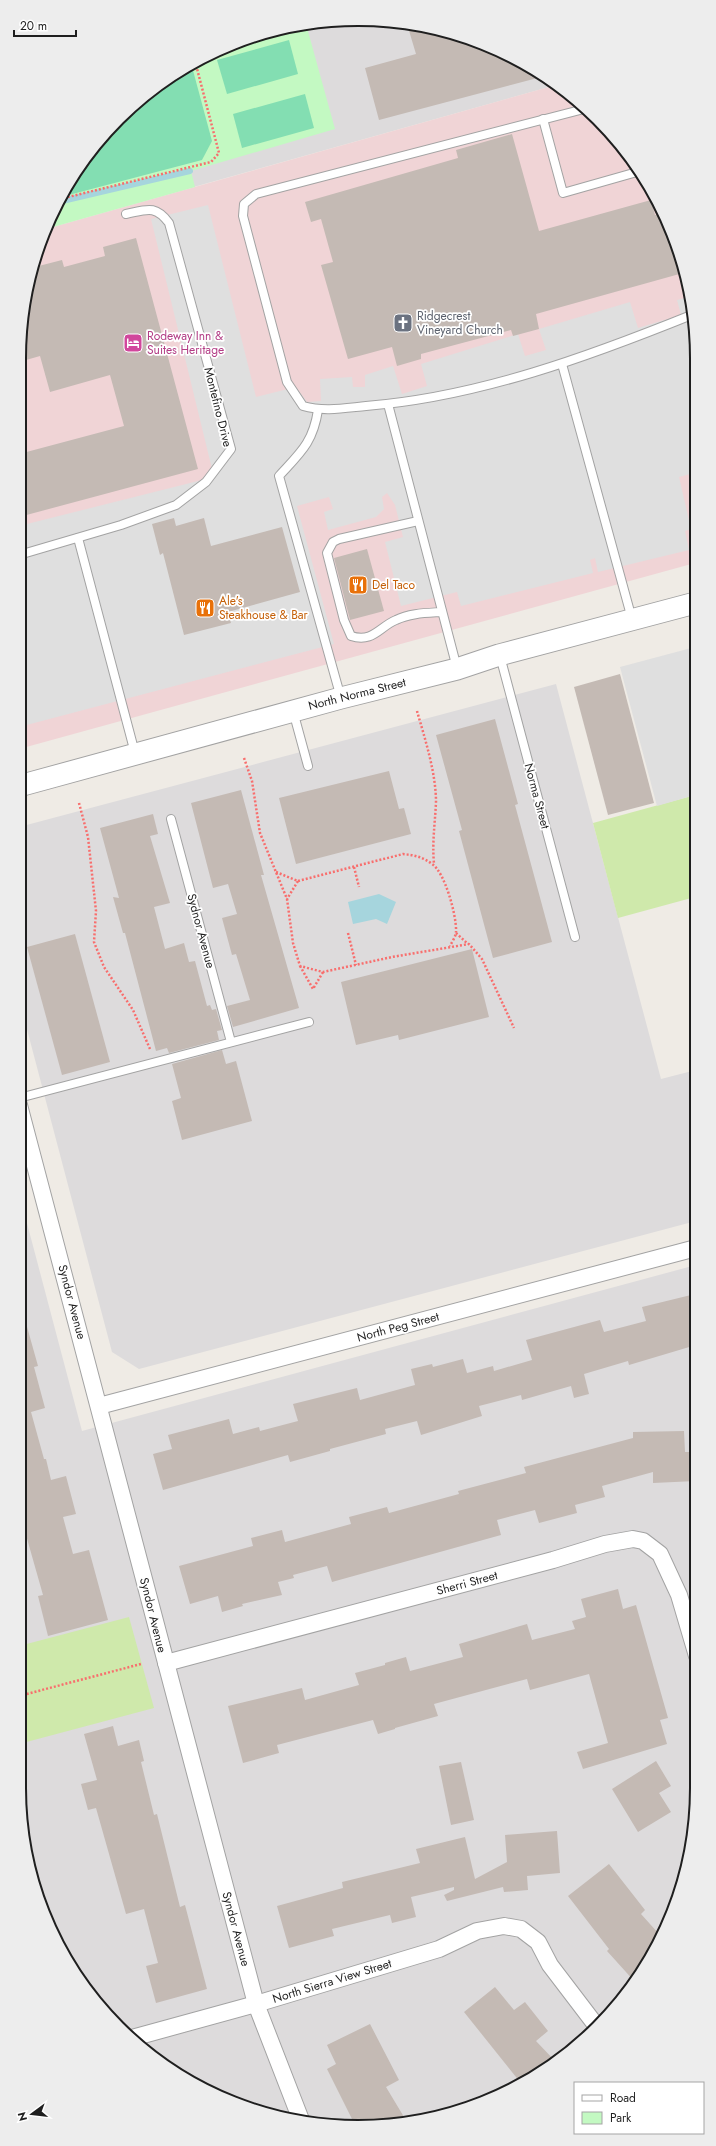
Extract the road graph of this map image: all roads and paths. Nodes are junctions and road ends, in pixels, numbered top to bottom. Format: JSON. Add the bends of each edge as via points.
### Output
{"nodes":[{"id":1,"x":196,"y":68,"type":"edge"},
{"id":2,"x":579,"y":110,"type":"edge"},
{"id":3,"x":543,"y":120,"type":"junction"},
{"id":4,"x":633,"y":173,"type":"edge"},
{"id":5,"x":67,"y":197,"type":"edge"},
{"id":6,"x":126,"y":214,"type":"dead end"},
{"id":7,"x":687,"y":317,"type":"edge"},
{"id":8,"x":562,"y":364,"type":"junction"},
{"id":9,"x":388,"y":404,"type":"junction"},
{"id":10,"x":318,"y":410,"type":"junction"},
{"id":11,"x":418,"y":520,"type":"junction"},
{"id":12,"x":78,"y":538,"type":"junction"},
{"id":13,"x":26,"y":553,"type":"edge"},
{"id":14,"x":690,"y":604,"type":"edge"},
{"id":15,"x":442,"y":612,"type":"junction"},
{"id":16,"x":632,"y":620,"type":"junction"},
{"id":17,"x":499,"y":655,"type":"junction"},
{"id":18,"x":457,"y":669,"type":"junction"},
{"id":19,"x":341,"y":698,"type":"junction"},
{"id":20,"x":293,"y":711,"type":"junction"},
{"id":21,"x":418,"y":712,"type":"dead end"},
{"id":22,"x":136,"y":754,"type":"junction"},
{"id":23,"x":244,"y":758,"type":"dead end"},
{"id":24,"x":308,"y":766,"type":"dead end"},
{"id":25,"x":26,"y":784,"type":"edge"},
{"id":26,"x":79,"y":803,"type":"dead end"},
{"id":27,"x":171,"y":819,"type":"dead end"},
{"id":28,"x":434,"y":864,"type":"junction"},
{"id":29,"x":354,"y":866,"type":"junction"},
{"id":30,"x":276,"y":872,"type":"junction"},
{"id":31,"x":298,"y":881,"type":"junction"},
{"id":32,"x":359,"y":888,"type":"dead end"},
{"id":33,"x":287,"y":899,"type":"junction"},
{"id":34,"x":348,"y":933,"type":"dead end"},
{"id":35,"x":456,"y":933,"type":"junction"},
{"id":36,"x":575,"y":937,"type":"dead end"},
{"id":37,"x":469,"y":944,"type":"junction"},
{"id":38,"x":450,"y":946,"type":"junction"},
{"id":39,"x":356,"y":965,"type":"junction"},
{"id":40,"x":300,"y":966,"type":"junction"},
{"id":41,"x":323,"y":972,"type":"junction"},
{"id":42,"x":310,"y":1022,"type":"dead end"},
{"id":43,"x":514,"y":1028,"type":"dead end"},
{"id":44,"x":231,"y":1042,"type":"junction"},
{"id":45,"x":156,"y":1062,"type":"junction"},
{"id":46,"x":26,"y":1096,"type":"edge"},
{"id":47,"x":26,"y":1132,"type":"edge"},
{"id":48,"x":690,"y":1250,"type":"edge"},
{"id":49,"x":99,"y":1406,"type":"junction"},
{"id":50,"x":690,"y":1632,"type":"edge"},
{"id":51,"x":166,"y":1663,"type":"junction"},
{"id":52,"x":141,"y":1664,"type":"dead end"},
{"id":53,"x":26,"y":1694,"type":"edge"},
{"id":54,"x":256,"y":2004,"type":"junction"},
{"id":55,"x":594,"y":2022,"type":"edge"},
{"id":56,"x":137,"y":2037,"type":"edge"},
{"id":57,"x":299,"y":2115,"type":"edge"}],
"edges":[{"from":1,"to":5,"type":"path","via":[[219,153],[211,162]]},
{"from":2,"to":3,"type":"lane"},
{"from":3,"to":4,"type":"lane","via":[[564,193]]},
{"from":3,"to":10,"type":"lane","via":[[256,194],[244,204],[243,216],[287,382],[303,406]]},
{"from":6,"to":12,"type":"lane","name":"Montefino Drive","via":[[150,209],[161,213],[169,223],[231,449],[206,482],[176,505]]},
{"from":7,"to":8,"type":"lane"},
{"from":8,"to":9,"type":"lane","via":[[498,382]]},
{"from":8,"to":16,"type":"lane"},
{"from":9,"to":10,"type":"lane"},
{"from":9,"to":11,"type":"lane"},
{"from":10,"to":19,"type":"lane","via":[[315,428],[303,450],[279,476]]},
{"from":11,"to":15,"type":"lane"},
{"from":11,"to":15,"type":"lane","via":[[333,542],[327,553],[344,620],[351,636],[360,638],[375,634],[396,620],[415,614]]},
{"from":12,"to":13,"type":"lane","name":"Montefino Drive"},
{"from":12,"to":22,"type":"lane"},
{"from":14,"to":16,"type":"street","name":"North Norma Street"},
{"from":15,"to":18,"type":"lane"},
{"from":16,"to":17,"type":"street","name":"North Norma Street"},
{"from":17,"to":18,"type":"street","name":"North Norma Street"},
{"from":17,"to":36,"type":"lane","name":"Norma Street"},
{"from":18,"to":19,"type":"street","name":"North Norma Street"},
{"from":19,"to":20,"type":"street","name":"North Norma Street"},
{"from":20,"to":22,"type":"street","name":"North Norma Street"},
{"from":20,"to":24,"type":"lane"},
{"from":21,"to":28,"type":"path","via":[[429,755],[436,801],[432,838]]},
{"from":22,"to":25,"type":"street","name":"North Norma Street"},
{"from":23,"to":30,"type":"path","via":[[252,781],[260,833]]},
{"from":26,"to":45,"type":"path","via":[[88,837],[96,910],[94,942],[104,967],[133,1010]]},
{"from":27,"to":44,"type":"lane","name":"Sydnor Avenue"},
{"from":28,"to":29,"type":"path","via":[[417,856],[403,854]]},
{"from":28,"to":35,"type":"path","via":[[448,892]]},
{"from":29,"to":31,"type":"path"},
{"from":29,"to":32,"type":"path"},
{"from":30,"to":31,"type":"path"},
{"from":30,"to":33,"type":"path"},
{"from":31,"to":33,"type":"path"},
{"from":33,"to":40,"type":"path"},
{"from":34,"to":39,"type":"path"},
{"from":35,"to":37,"type":"path"},
{"from":35,"to":38,"type":"path"},
{"from":37,"to":38,"type":"path"},
{"from":37,"to":43,"type":"path","via":[[482,959]]},
{"from":38,"to":39,"type":"path"},
{"from":39,"to":41,"type":"path"},
{"from":40,"to":41,"type":"path"},
{"from":40,"to":41,"type":"path","via":[[313,989]]},
{"from":42,"to":44,"type":"lane"},
{"from":44,"to":45,"type":"lane"},
{"from":45,"to":46,"type":"lane"},
{"from":47,"to":49,"type":"street","name":"Syndor Avenue"},
{"from":48,"to":49,"type":"street","name":"North Peg Street"},
{"from":49,"to":51,"type":"street","name":"Syndor Avenue"},
{"from":50,"to":51,"type":"street","name":"Sherri Street","via":[[679,1595],[660,1554],[643,1541],[633,1539],[605,1544]]},
{"from":51,"to":54,"type":"street","name":"Syndor Avenue"},
{"from":52,"to":53,"type":"path"},
{"from":54,"to":55,"type":"street","name":"North Sierra View Street","via":[[438,1949],[477,1931],[504,1926],[521,1929],[538,1942],[550,1965]]},
{"from":54,"to":56,"type":"street","name":"North Sierra View Street"},
{"from":54,"to":57,"type":"street","name":"Syndor Avenue"}]}
